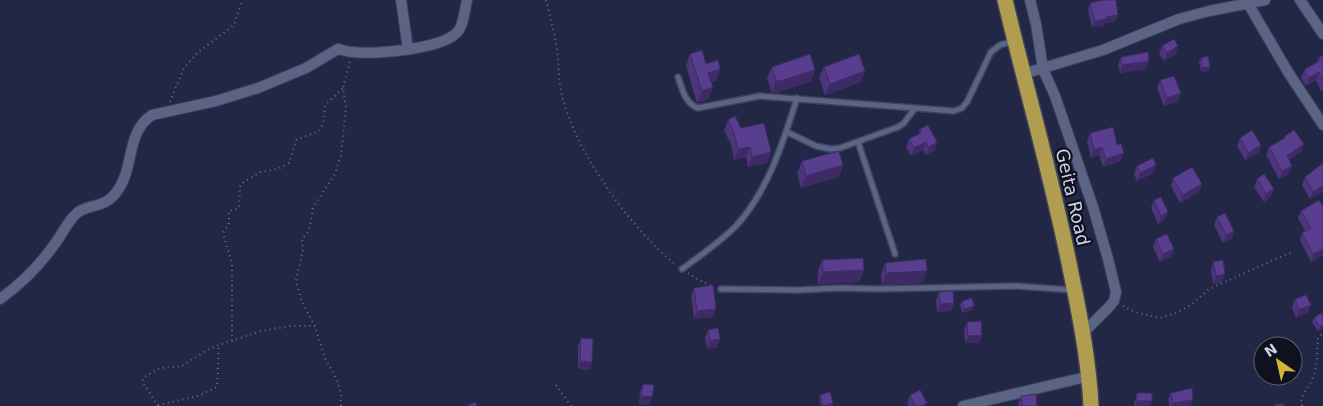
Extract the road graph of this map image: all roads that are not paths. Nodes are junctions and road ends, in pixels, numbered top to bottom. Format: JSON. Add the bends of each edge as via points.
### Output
{"nodes":[{"id":1,"x":401,"y":0,"type":"edge"},
{"id":2,"x":467,"y":0,"type":"edge"},
{"id":3,"x":1005,"y":0,"type":"edge"},
{"id":4,"x":1030,"y":0,"type":"edge"},
{"id":5,"x":1265,"y":0,"type":"edge"},
{"id":6,"x":1300,"y":0,"type":"edge"},
{"id":7,"x":1247,"y":2,"type":"edge"},
{"id":8,"x":1323,"y":34,"type":"edge"},
{"id":9,"x":1014,"y":41,"type":"junction"},
{"id":10,"x":408,"y":49,"type":"junction"},
{"id":11,"x":1043,"y":69,"type":"junction"},
{"id":12,"x":1023,"y":74,"type":"junction"},
{"id":13,"x":678,"y":77,"type":"dead end"},
{"id":14,"x":796,"y":98,"type":"junction"},
{"id":15,"x":915,"y":108,"type":"junction"},
{"id":16,"x":1323,"y":125,"type":"edge"},
{"id":17,"x":787,"y":132,"type":"junction"},
{"id":18,"x":858,"y":142,"type":"junction"},
{"id":19,"x":895,"y":254,"type":"dead end"},
{"id":20,"x":682,"y":269,"type":"road end"},
{"id":21,"x":722,"y":289,"type":"road end"},
{"id":22,"x":1075,"y":290,"type":"junction"},
{"id":23,"x":0,"y":299,"type":"edge"},
{"id":24,"x":1083,"y":333,"type":"junction"},
{"id":25,"x":1090,"y":376,"type":"junction"},
{"id":26,"x":963,"y":406,"type":"edge"},
{"id":27,"x":1091,"y":406,"type":"edge"}],
"edges":[{"from":1,"to":10,"type":"street"},
{"from":2,"to":10,"type":"street","via":[[459,30],[452,37]]},
{"from":3,"to":9,"type":"highway","name":"Geita Road"},
{"from":4,"to":11,"type":"street"},
{"from":5,"to":7,"type":"street"},
{"from":6,"to":8,"type":"street"},
{"from":7,"to":11,"type":"street","via":[[1209,10]]},
{"from":7,"to":16,"type":"street"},
{"from":9,"to":12,"type":"highway","name":"Geita Road"},
{"from":9,"to":15,"type":"lane","via":[[991,52],[964,106],[954,111]]},
{"from":10,"to":23,"type":"street","via":[[367,53],[338,49],[300,71],[258,88],[152,115],[142,124],[133,143],[119,190],[101,205],[76,213],[35,269]]},
{"from":11,"to":12,"type":"street"},
{"from":11,"to":24,"type":"street","via":[[1093,207],[1116,292],[1114,301]]},
{"from":12,"to":22,"type":"highway","name":"Geita Road"},
{"from":13,"to":14,"type":"lane","via":[[689,101],[698,108],[760,96]]},
{"from":14,"to":15,"type":"lane"},
{"from":14,"to":17,"type":"lane"},
{"from":15,"to":18,"type":"lane","via":[[898,127]]},
{"from":17,"to":18,"type":"lane","via":[[824,148],[840,148]]},
{"from":17,"to":20,"type":"lane","via":[[750,208],[735,227]]},
{"from":18,"to":19,"type":"lane"},
{"from":21,"to":22,"type":"lane","via":[[1015,286]]},
{"from":22,"to":24,"type":"highway","name":"Geita Road"},
{"from":24,"to":25,"type":"highway","name":"Geita Road"},
{"from":25,"to":26,"type":"street"},
{"from":25,"to":27,"type":"highway","name":"Geita Road"}]}
